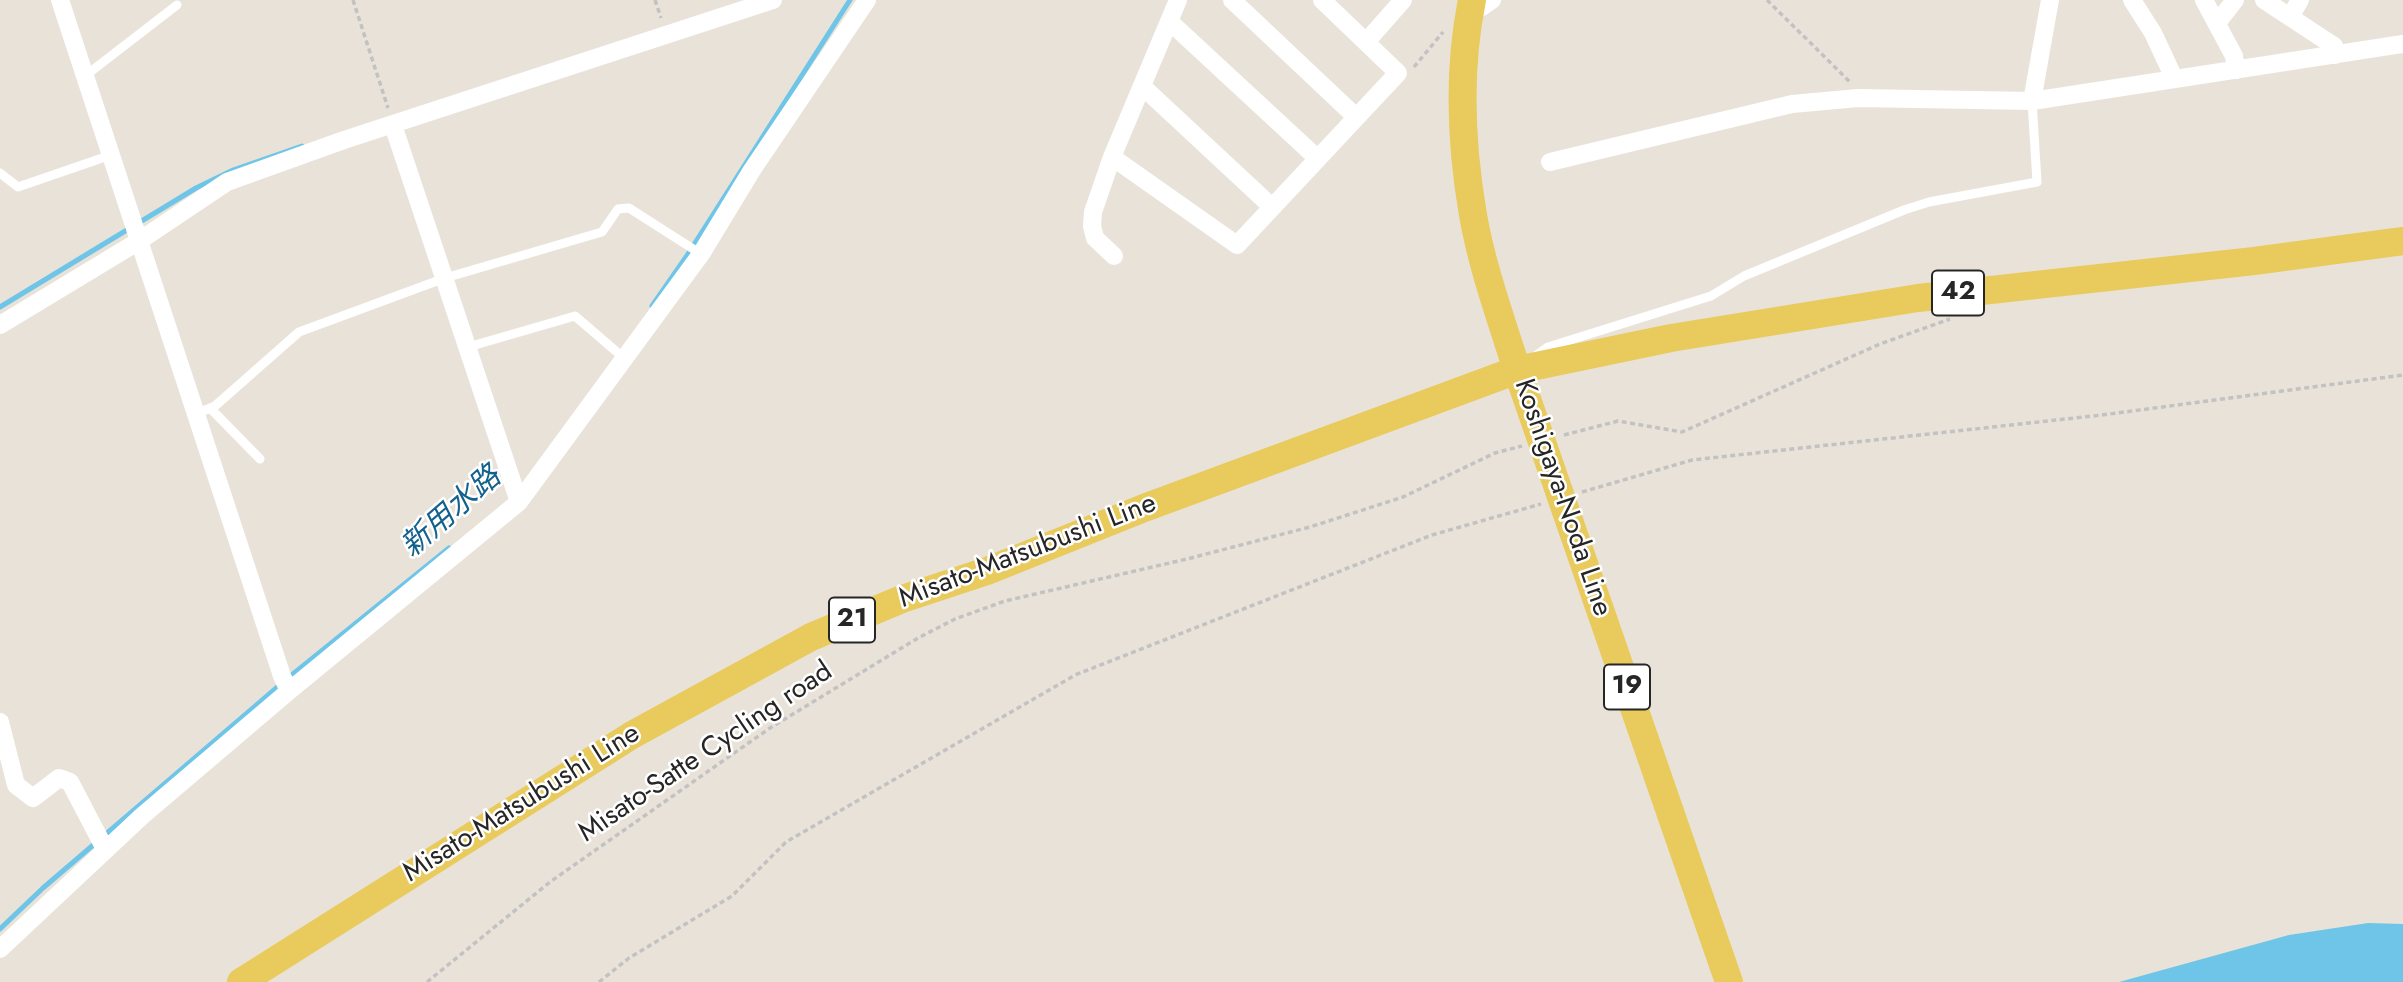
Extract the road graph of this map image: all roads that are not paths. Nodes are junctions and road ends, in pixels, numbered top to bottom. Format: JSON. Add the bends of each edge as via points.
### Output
{"nodes":[{"id":1,"x":60,"y":0,"type":"edge"},
{"id":2,"x":773,"y":0,"type":"edge"},
{"id":3,"x":867,"y":0,"type":"edge"},
{"id":4,"x":1178,"y":0,"type":"edge"},
{"id":5,"x":1232,"y":0,"type":"edge"},
{"id":6,"x":1322,"y":0,"type":"edge"},
{"id":7,"x":1404,"y":0,"type":"edge"},
{"id":8,"x":2050,"y":0,"type":"edge"},
{"id":9,"x":2132,"y":0,"type":"edge"},
{"id":10,"x":2204,"y":0,"type":"edge"},
{"id":11,"x":2235,"y":0,"type":"edge"},
{"id":12,"x":2264,"y":0,"type":"edge"},
{"id":13,"x":2300,"y":0,"type":"edge"},
{"id":14,"x":1478,"y":3,"type":"edge"},
{"id":15,"x":177,"y":5,"type":"dead end"},
{"id":16,"x":2290,"y":17,"type":"junction"},
{"id":17,"x":1169,"y":21,"type":"junction"},
{"id":18,"x":2217,"y":23,"type":"junction"},
{"id":19,"x":1366,"y":42,"type":"junction"},
{"id":20,"x":2403,"y":44,"type":"edge"},
{"id":21,"x":2335,"y":55,"type":"junction"},
{"id":22,"x":2236,"y":70,"type":"junction"},
{"id":23,"x":85,"y":76,"type":"junction"},
{"id":24,"x":2174,"y":78,"type":"junction"},
{"id":25,"x":1142,"y":86,"type":"junction"},
{"id":26,"x":2032,"y":101,"type":"junction"},
{"id":27,"x":1356,"y":117,"type":"junction"},
{"id":28,"x":393,"y":125,"type":"junction"},
{"id":29,"x":111,"y":155,"type":"junction"},
{"id":30,"x":1112,"y":157,"type":"junction"},
{"id":31,"x":1317,"y":158,"type":"junction"},
{"id":32,"x":1550,"y":162,"type":"dead end"},
{"id":33,"x":0,"y":173,"type":"edge"},
{"id":34,"x":1272,"y":207,"type":"junction"},
{"id":35,"x":139,"y":240,"type":"junction"},
{"id":36,"x":2403,"y":241,"type":"edge"},
{"id":37,"x":701,"y":254,"type":"junction"},
{"id":38,"x":1114,"y":256,"type":"dead end"},
{"id":39,"x":445,"y":278,"type":"junction"},
{"id":40,"x":0,"y":325,"type":"edge"},
{"id":41,"x":468,"y":347,"type":"junction"},
{"id":42,"x":625,"y":359,"type":"junction"},
{"id":43,"x":1521,"y":382,"type":"junction"},
{"id":44,"x":203,"y":411,"type":"junction"},
{"id":45,"x":260,"y":459,"type":"dead end"},
{"id":46,"x":519,"y":502,"type":"junction"},
{"id":47,"x":286,"y":685,"type":"junction"},
{"id":48,"x":0,"y":722,"type":"edge"},
{"id":49,"x":100,"y":841,"type":"junction"},
{"id":50,"x":0,"y":949,"type":"edge"},
{"id":51,"x":241,"y":982,"type":"edge"},
{"id":52,"x":1729,"y":982,"type":"edge"}],
"edges":[{"from":1,"to":23,"type":"street"},
{"from":2,"to":28,"type":"street"},
{"from":3,"to":37,"type":"street"},
{"from":4,"to":17,"type":"street"},
{"from":5,"to":27,"type":"street"},
{"from":6,"to":19,"type":"street"},
{"from":7,"to":19,"type":"street"},
{"from":8,"to":26,"type":"street"},
{"from":9,"to":24,"type":"street"},
{"from":10,"to":18,"type":"street"},
{"from":11,"to":18,"type":"street"},
{"from":12,"to":16,"type":"street"},
{"from":13,"to":16,"type":"street"},
{"from":14,"to":43,"type":"main road","name":"Koshigaya-Noda Line","number":"19","via":[[1466,42],[1464,114],[1470,191],[1485,268]]},
{"from":15,"to":23,"type":"lane"},
{"from":16,"to":21,"type":"street","via":[[2334,46]]},
{"from":17,"to":25,"type":"street"},
{"from":17,"to":31,"type":"street"},
{"from":18,"to":22,"type":"street"},
{"from":19,"to":27,"type":"street","via":[[1398,73]]},
{"from":20,"to":21,"type":"street"},
{"from":21,"to":22,"type":"street"},
{"from":22,"to":24,"type":"street"},
{"from":23,"to":29,"type":"street"},
{"from":24,"to":26,"type":"street"},
{"from":25,"to":30,"type":"street"},
{"from":25,"to":34,"type":"street"},
{"from":26,"to":32,"type":"street","via":[[1858,98],[1792,104]]},
{"from":26,"to":43,"type":"lane","via":[[2038,182],[1905,210],[1744,276],[1711,296],[1548,346]]},
{"from":27,"to":31,"type":"street"},
{"from":28,"to":35,"type":"street","via":[[227,182]]},
{"from":28,"to":39,"type":"street"},
{"from":29,"to":33,"type":"lane","via":[[18,187]]},
{"from":29,"to":35,"type":"street"},
{"from":30,"to":34,"type":"street","via":[[1237,246]]},
{"from":30,"to":38,"type":"street","via":[[1092,226],[1095,238]]},
{"from":31,"to":34,"type":"street"},
{"from":35,"to":40,"type":"street"},
{"from":35,"to":44,"type":"street"},
{"from":36,"to":43,"type":"main road","number":"42","via":[[1918,298],[1671,338]]},
{"from":37,"to":39,"type":"lane","via":[[629,208],[618,209],[602,232]]},
{"from":37,"to":42,"type":"street"},
{"from":39,"to":41,"type":"street"},
{"from":39,"to":44,"type":"lane","via":[[299,332]]},
{"from":41,"to":42,"type":"lane","via":[[575,316]]},
{"from":41,"to":46,"type":"street"},
{"from":42,"to":46,"type":"street"},
{"from":43,"to":51,"type":"main road","name":"Misato-Matsubushi Line","number":"21","via":[[1144,508],[811,637],[632,735]]},
{"from":43,"to":52,"type":"main road","name":"Koshigaya-Noda Line","number":"19"},
{"from":44,"to":45,"type":"lane"},
{"from":44,"to":47,"type":"street"},
{"from":46,"to":47,"type":"street"},
{"from":47,"to":49,"type":"street"},
{"from":48,"to":49,"type":"street","via":[[16,785],[33,797],[60,778],[70,782]]},
{"from":49,"to":50,"type":"street"}]}
